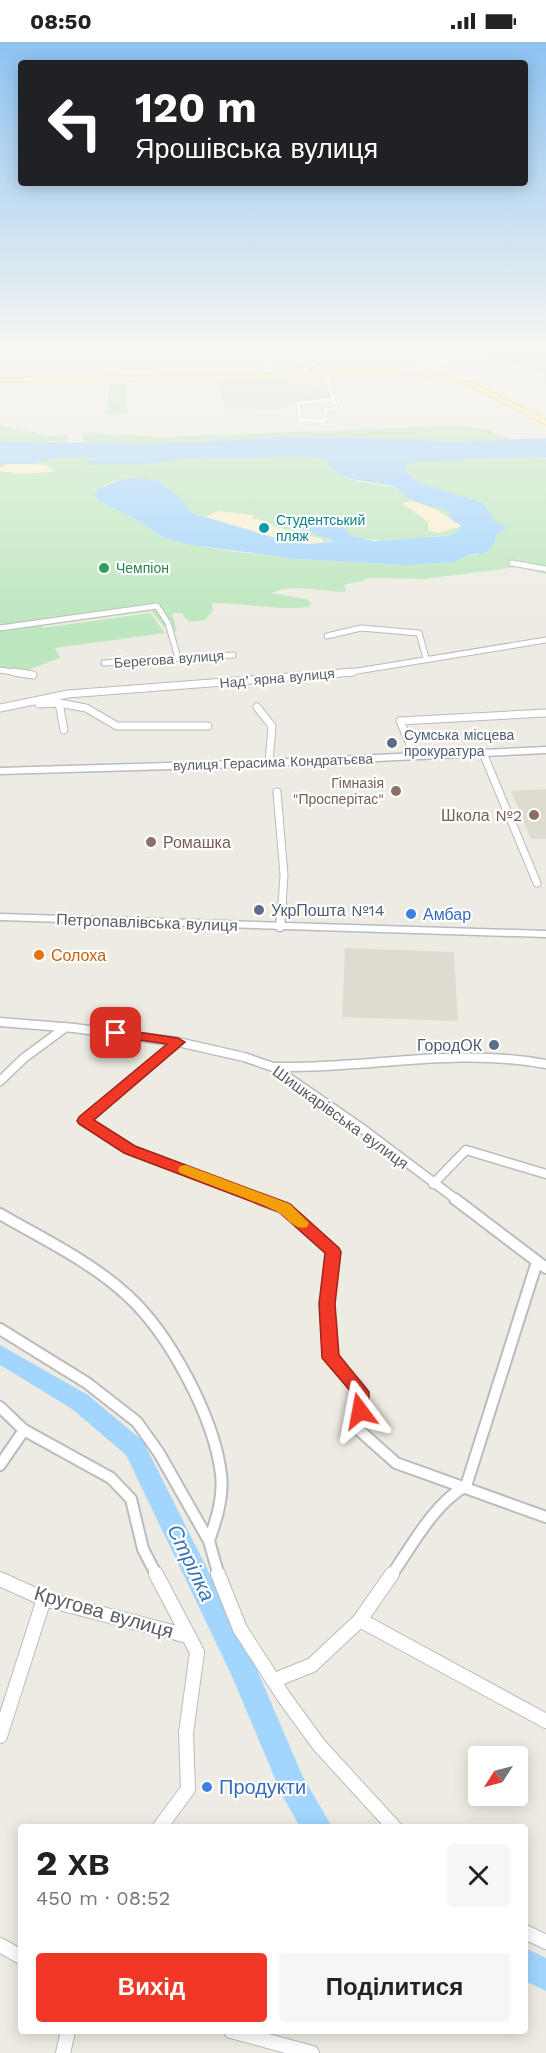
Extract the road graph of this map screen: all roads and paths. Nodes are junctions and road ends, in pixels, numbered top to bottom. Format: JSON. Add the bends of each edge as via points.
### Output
{"nodes":[{"id":1,"x":512,"y":564,"type":"dead end"},
{"id":2,"x":546,"y":569,"type":"edge"},
{"id":3,"x":0,"y":628,"type":"edge"},
{"id":4,"x":327,"y":636,"type":"dead end"},
{"id":5,"x":546,"y":640,"type":"edge"},
{"id":6,"x":233,"y":655,"type":"dead end"},
{"id":7,"x":178,"y":658,"type":"junction"},
{"id":8,"x":426,"y":658,"type":"junction"},
{"id":9,"x":104,"y":663,"type":"dead end"},
{"id":10,"x":0,"y":670,"type":"edge"},
{"id":11,"x":33,"y":675,"type":"dead end"},
{"id":12,"x":59,"y":703,"type":"junction"},
{"id":13,"x":8,"y":706,"type":"junction"},
{"id":14,"x":257,"y":707,"type":"dead end"},
{"id":15,"x":0,"y":708,"type":"edge"},
{"id":16,"x":546,"y":713,"type":"edge"},
{"id":17,"x":208,"y":726,"type":"dead end"},
{"id":18,"x":64,"y":730,"type":"dead end"},
{"id":19,"x":546,"y":750,"type":"edge"},
{"id":20,"x":483,"y":753,"type":"junction"},
{"id":21,"x":415,"y":756,"type":"junction"},
{"id":22,"x":269,"y":763,"type":"junction"},
{"id":23,"x":0,"y":771,"type":"edge"},
{"id":24,"x":277,"y":792,"type":"dead end"},
{"id":25,"x":537,"y":883,"type":"dead end"},
{"id":26,"x":0,"y":917,"type":"edge"},
{"id":27,"x":280,"y":927,"type":"junction"},
{"id":28,"x":546,"y":934,"type":"edge"},
{"id":29,"x":0,"y":1022,"type":"edge"},
{"id":30,"x":66,"y":1027,"type":"junction"},
{"id":31,"x":178,"y":1042,"type":"junction"},
{"id":32,"x":546,"y":1064,"type":"edge"},
{"id":33,"x":273,"y":1066,"type":"junction"},
{"id":34,"x":312,"y":1067,"type":"junction"},
{"id":35,"x":0,"y":1080,"type":"edge"},
{"id":36,"x":300,"y":1086,"type":"junction"},
{"id":37,"x":546,"y":1174,"type":"edge"},
{"id":38,"x":433,"y":1184,"type":"junction"},
{"id":39,"x":0,"y":1214,"type":"edge"},
{"id":40,"x":542,"y":1265,"type":"edge"},
{"id":41,"x":0,"y":1329,"type":"edge"},
{"id":42,"x":0,"y":1407,"type":"edge"},
{"id":43,"x":24,"y":1430,"type":"junction"},
{"id":44,"x":0,"y":1465,"type":"edge"},
{"id":45,"x":466,"y":1486,"type":"junction"},
{"id":46,"x":546,"y":1516,"type":"edge"},
{"id":47,"x":208,"y":1541,"type":"junction"},
{"id":48,"x":0,"y":1579,"type":"edge"},
{"id":49,"x":44,"y":1599,"type":"junction"},
{"id":50,"x":360,"y":1620,"type":"junction"},
{"id":51,"x":188,"y":1636,"type":"junction"},
{"id":52,"x":275,"y":1680,"type":"junction"},
{"id":53,"x":546,"y":1720,"type":"edge"},
{"id":54,"x":0,"y":1736,"type":"edge"},
{"id":55,"x":162,"y":1824,"type":"edge"},
{"id":56,"x":391,"y":1824,"type":"edge"},
{"id":57,"x":528,"y":1933,"type":"edge"},
{"id":58,"x":546,"y":1942,"type":"edge"},
{"id":59,"x":0,"y":1945,"type":"edge"},
{"id":60,"x":18,"y":1955,"type":"edge"},
{"id":61,"x":67,"y":2034,"type":"edge"},
{"id":62,"x":242,"y":2034,"type":"edge"},
{"id":63,"x":63,"y":2053,"type":"edge"},
{"id":64,"x":312,"y":2053,"type":"edge"}],
"edges":[{"from":1,"to":2,"type":"street"},
{"from":3,"to":7,"type":"street","via":[[157,606],[172,633]]},
{"from":4,"to":8,"type":"street","via":[[343,629],[361,628],[419,633]]},
{"from":5,"to":8,"type":"street","name":"Надʼярна вулиця"},
{"from":6,"to":7,"type":"street","name":"Берегова вулиця"},
{"from":7,"to":9,"type":"street","name":"Берегова вулиця"},
{"from":8,"to":13,"type":"street","name":"Надʼярна вулиця","via":[[348,673],[68,694]]},
{"from":10,"to":11,"type":"street"},
{"from":12,"to":13,"type":"street","name":"Надʼярна вулиця"},
{"from":12,"to":17,"type":"street","name":"Надʼярна вулиця","via":[[86,708],[117,726]]},
{"from":12,"to":18,"type":"street"},
{"from":13,"to":15,"type":"street","name":"Надʼярна вулиця"},
{"from":14,"to":22,"type":"street","via":[[272,726]]},
{"from":16,"to":21,"type":"street","via":[[400,720]]},
{"from":19,"to":20,"type":"street","name":"вулиця Герасима Кондратьєва"},
{"from":20,"to":21,"type":"street","name":"вулиця Герасима Кондратьєва"},
{"from":20,"to":25,"type":"street"},
{"from":21,"to":22,"type":"street","name":"вулиця Герасима Кондратьєва"},
{"from":22,"to":23,"type":"street","name":"вулиця Герасима Кондратьєва"},
{"from":24,"to":27,"type":"street","via":[[284,875]]},
{"from":26,"to":27,"type":"street","name":"Петропавлівська вулиця"},
{"from":27,"to":28,"type":"street","name":"Петропавлівська вулиця"},
{"from":29,"to":30,"type":"street","name":"Шишкарівська вулиця"},
{"from":30,"to":31,"type":"street","name":"Шишкарівська вулиця"},
{"from":30,"to":35,"type":"street"},
{"from":31,"to":33,"type":"street","name":"Шишкарівська вулиця"},
{"from":31,"to":45,"type":"street","via":[[84,1121],[129,1150],[284,1208],[333,1252],[327,1304],[331,1358],[361,1392],[359,1430],[396,1463]]},
{"from":32,"to":34,"type":"street","via":[[516,1056],[463,1055]]},
{"from":33,"to":34,"type":"street"},
{"from":33,"to":36,"type":"street","name":"Шишкарівська вулиця"},
{"from":34,"to":36,"type":"street","via":[[298,1077]]},
{"from":36,"to":38,"type":"street","name":"Шишкарівська вулиця"},
{"from":37,"to":38,"type":"street","via":[[466,1150]]},
{"from":38,"to":40,"type":"street","name":"Шишкарівська вулиця"},
{"from":39,"to":47,"type":"street","via":[[89,1266],[129,1296],[154,1327],[183,1374],[218,1452],[221,1477],[216,1518]]},
{"from":40,"to":45,"type":"street"},
{"from":41,"to":47,"type":"street","via":[[87,1383],[136,1422],[159,1453]]},
{"from":42,"to":43,"type":"street","name":"Кругова вулиця"},
{"from":43,"to":44,"type":"street"},
{"from":43,"to":51,"type":"street","name":"Кругова вулиця","via":[[111,1479],[131,1499],[143,1549]]},
{"from":45,"to":46,"type":"street"},
{"from":45,"to":50,"type":"street","via":[[453,1493],[423,1530]]},
{"from":47,"to":52,"type":"street","via":[[240,1629]]},
{"from":48,"to":49,"type":"street","name":"Кругова вулиця"},
{"from":49,"to":51,"type":"street","name":"Кругова вулиця"},
{"from":49,"to":54,"type":"street"},
{"from":50,"to":52,"type":"street","via":[[312,1665]]},
{"from":50,"to":53,"type":"street"},
{"from":51,"to":55,"type":"street","via":[[197,1652],[186,1733],[188,1789]]},
{"from":52,"to":56,"type":"street","via":[[319,1745]]},
{"from":57,"to":58,"type":"street"},
{"from":59,"to":60,"type":"street"},
{"from":61,"to":63,"type":"street"},
{"from":62,"to":64,"type":"street"}]}
